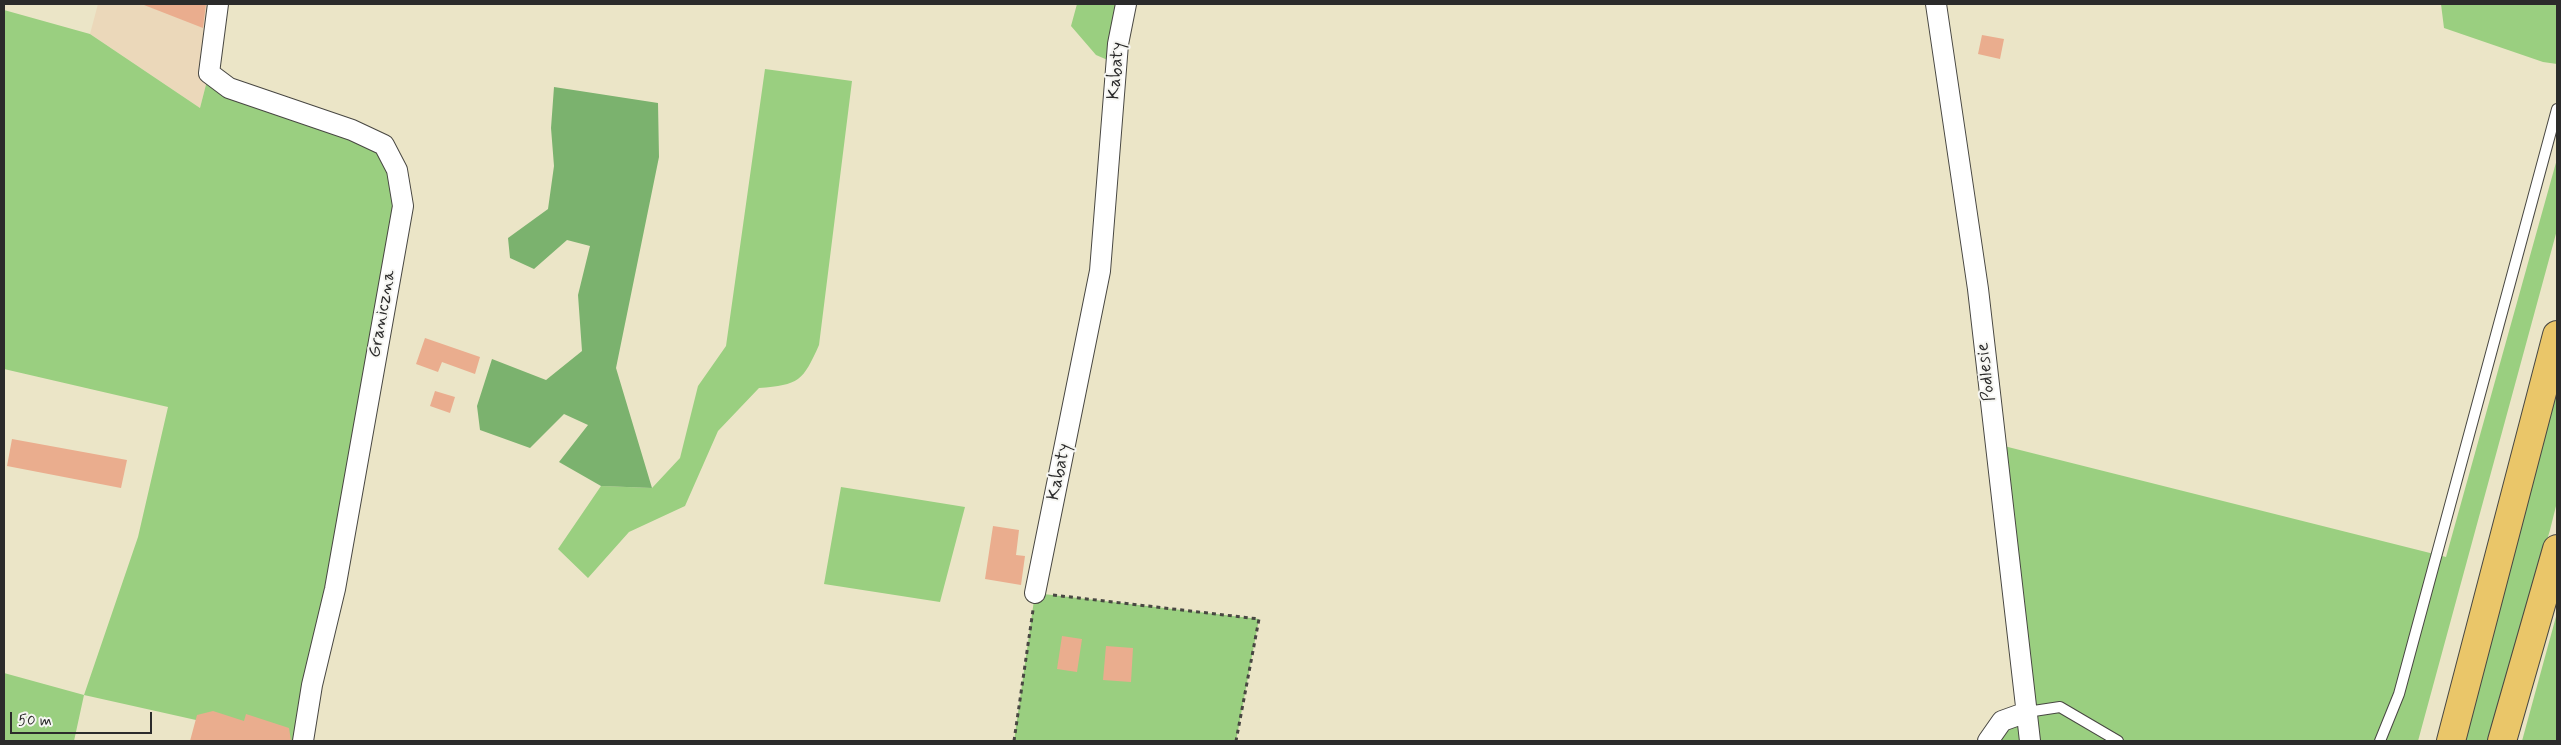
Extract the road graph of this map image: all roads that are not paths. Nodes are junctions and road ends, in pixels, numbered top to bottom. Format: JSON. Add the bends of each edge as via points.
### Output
{"nodes":[{"id":1,"x":218,"y":4,"type":"edge"},
{"id":2,"x":1126,"y":4,"type":"edge"},
{"id":3,"x":1936,"y":4,"type":"edge"},
{"id":4,"x":2557,"y":109,"type":"edge"},
{"id":5,"x":2553,"y":143,"type":"edge"},
{"id":6,"x":2556,"y":345,"type":"edge"},
{"id":7,"x":2557,"y":549,"type":"edge"},
{"id":8,"x":1036,"y":593,"type":"road end"},
{"id":9,"x":2027,"y":712,"type":"junction"},
{"id":10,"x":303,"y":741,"type":"edge"},
{"id":11,"x":1988,"y":741,"type":"edge"},
{"id":12,"x":2030,"y":741,"type":"edge"},
{"id":13,"x":2118,"y":741,"type":"edge"},
{"id":14,"x":2380,"y":741,"type":"edge"},
{"id":15,"x":2451,"y":741,"type":"edge"},
{"id":16,"x":2502,"y":741,"type":"edge"}],
"edges":[{"from":1,"to":10,"type":"street","name":"Graniczna","via":[[209,73],[229,88],[352,130],[384,145],[397,170],[403,206],[335,589],[312,685]]},
{"from":2,"to":8,"type":"street","name":"Kabaty","via":[[1118,44],[1100,271]]},
{"from":3,"to":9,"type":"street","name":"Podlesie","via":[[1978,289]]},
{"from":4,"to":5,"type":"lane"},
{"from":5,"to":14,"type":"lane","via":[[2399,694]]},
{"from":6,"to":15,"type":"highway"},
{"from":7,"to":16,"type":"highway"},
{"from":9,"to":11,"type":"street","via":[[2002,721]]},
{"from":9,"to":12,"type":"street","name":"Podlesie"},
{"from":9,"to":13,"type":"lane","via":[[2060,707]]}]}
